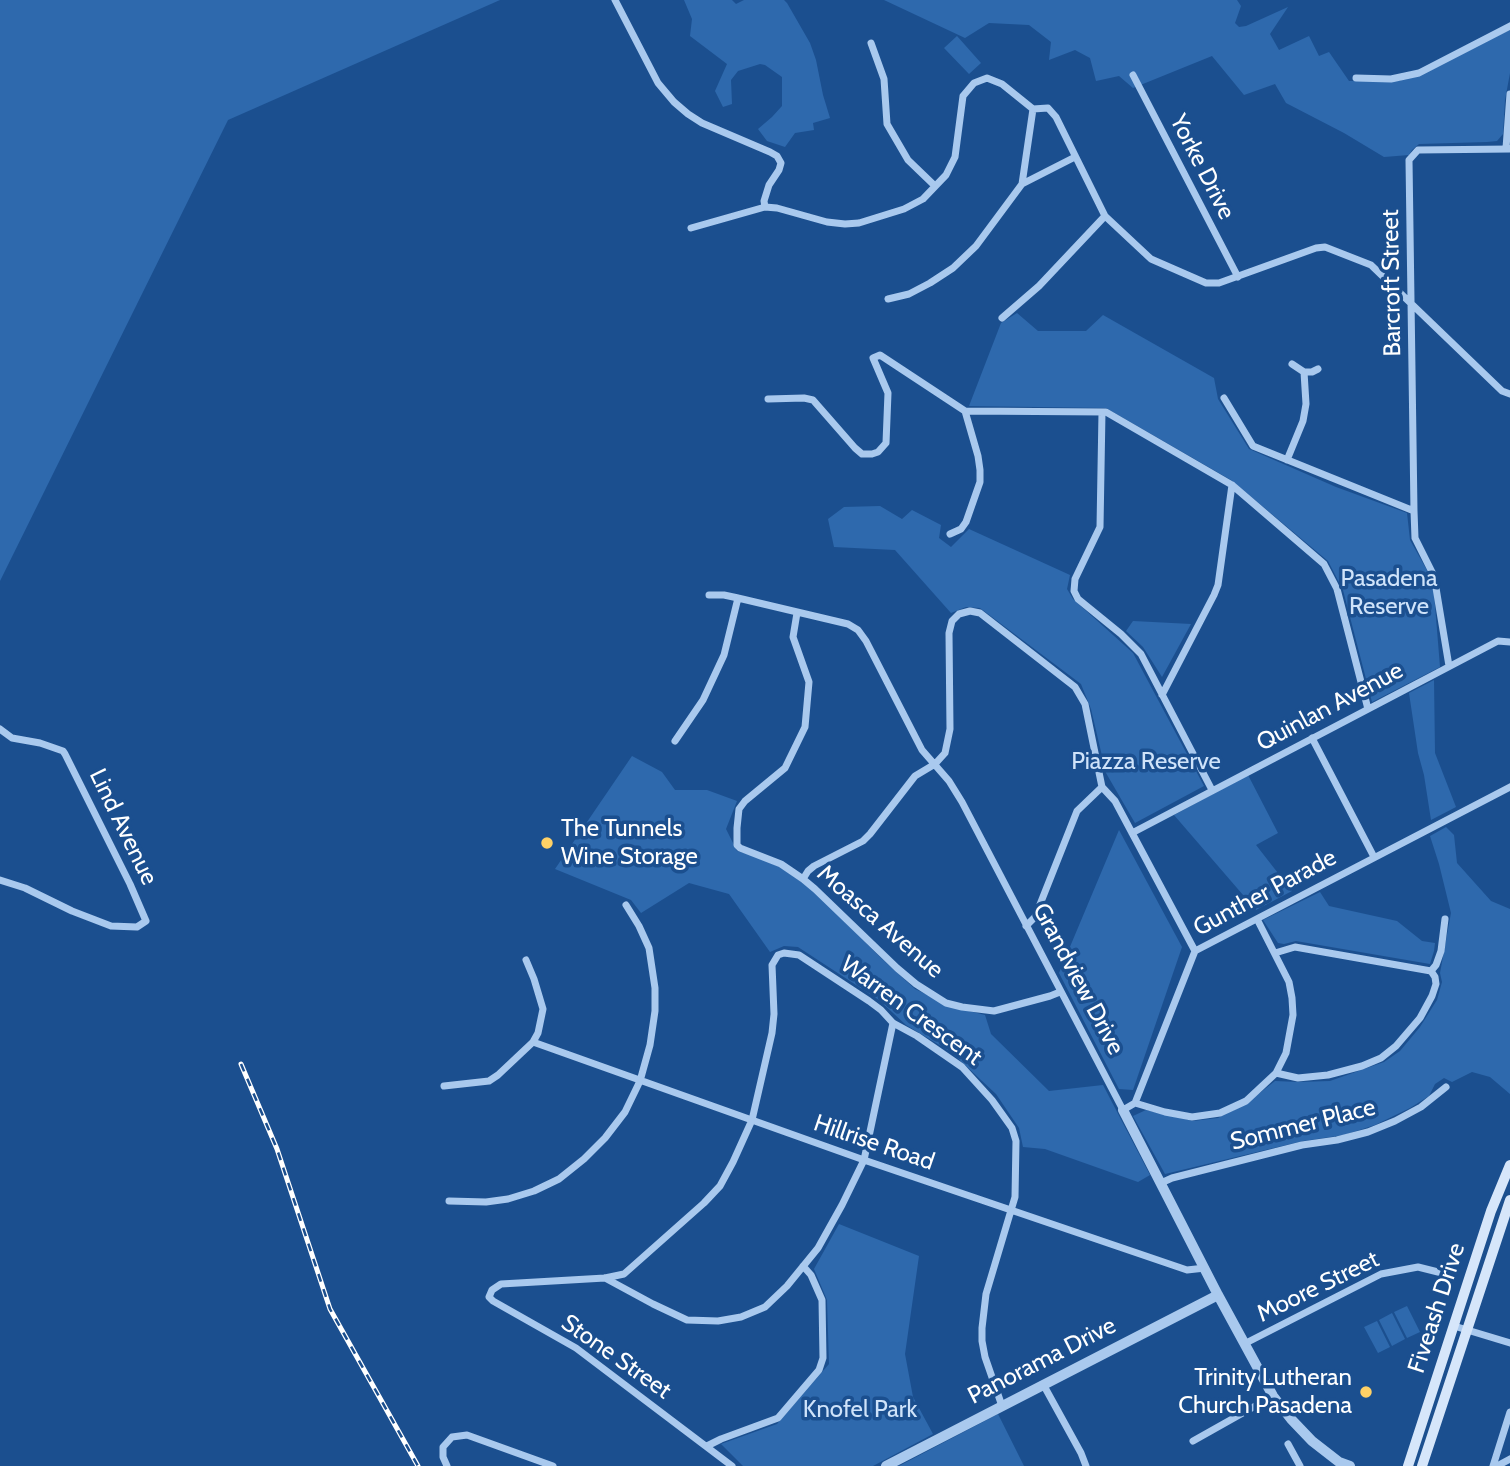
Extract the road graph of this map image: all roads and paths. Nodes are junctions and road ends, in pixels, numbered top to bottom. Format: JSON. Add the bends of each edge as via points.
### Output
{"nodes":[{"id":1,"x":615,"y":0,"type":"edge"},
{"id":2,"x":1510,"y":26,"type":"edge"},
{"id":3,"x":871,"y":43,"type":"dead end"},
{"id":4,"x":1133,"y":75,"type":"dead end"},
{"id":5,"x":1356,"y":78,"type":"dead end"},
{"id":6,"x":1510,"y":94,"type":"edge"},
{"id":7,"x":1033,"y":109,"type":"junction"},
{"id":8,"x":1508,"y":148,"type":"edge"},
{"id":9,"x":1075,"y":157,"type":"junction"},
{"id":10,"x":1022,"y":184,"type":"junction"},
{"id":11,"x":935,"y":186,"type":"junction"},
{"id":12,"x":765,"y":207,"type":"junction"},
{"id":13,"x":1105,"y":216,"type":"junction"},
{"id":14,"x":691,"y":229,"type":"dead end"},
{"id":15,"x":1238,"y":277,"type":"junction"},
{"id":16,"x":888,"y":299,"type":"dead end"},
{"id":17,"x":1412,"y":302,"type":"junction"},
{"id":18,"x":1002,"y":317,"type":"dead end"},
{"id":19,"x":1292,"y":364,"type":"dead end"},
{"id":20,"x":1318,"y":369,"type":"dead end"},
{"id":21,"x":1304,"y":372,"type":"junction"},
{"id":22,"x":1510,"y":394,"type":"edge"},
{"id":23,"x":1224,"y":398,"type":"dead end"},
{"id":24,"x":768,"y":399,"type":"dead end"},
{"id":25,"x":965,"y":411,"type":"junction"},
{"id":26,"x":1102,"y":412,"type":"junction"},
{"id":27,"x":1287,"y":460,"type":"junction"},
{"id":28,"x":1232,"y":485,"type":"junction"},
{"id":29,"x":1413,"y":512,"type":"junction"},
{"id":30,"x":950,"y":534,"type":"dead end"},
{"id":31,"x":709,"y":595,"type":"dead end"},
{"id":32,"x":737,"y":598,"type":"junction"},
{"id":33,"x":797,"y":613,"type":"junction"},
{"id":34,"x":1510,"y":642,"type":"edge"},
{"id":35,"x":1449,"y":666,"type":"junction"},
{"id":36,"x":1162,"y":695,"type":"junction"},
{"id":37,"x":1368,"y":709,"type":"junction"},
{"id":38,"x":0,"y":729,"type":"edge"},
{"id":39,"x":1312,"y":738,"type":"junction"},
{"id":40,"x":675,"y":741,"type":"dead end"},
{"id":41,"x":935,"y":764,"type":"junction"},
{"id":42,"x":1102,"y":787,"type":"junction"},
{"id":43,"x":1510,"y":787,"type":"edge"},
{"id":44,"x":1212,"y":790,"type":"junction"},
{"id":45,"x":1132,"y":833,"type":"junction"},
{"id":46,"x":1374,"y":857,"type":"junction"},
{"id":47,"x":803,"y":879,"type":"junction"},
{"id":48,"x":0,"y":880,"type":"edge"},
{"id":49,"x":625,"y":905,"type":"dead end"},
{"id":50,"x":1257,"y":919,"type":"junction"},
{"id":51,"x":1445,"y":919,"type":"dead end"},
{"id":52,"x":1027,"y":926,"type":"junction"},
{"id":53,"x":1195,"y":951,"type":"junction"},
{"id":54,"x":1275,"y":953,"type":"junction"},
{"id":55,"x":526,"y":960,"type":"dead end"},
{"id":56,"x":1431,"y":971,"type":"junction"},
{"id":57,"x":1060,"y":992,"type":"junction"},
{"id":58,"x":893,"y":1023,"type":"junction"},
{"id":59,"x":533,"y":1042,"type":"junction"},
{"id":60,"x":1276,"y":1073,"type":"junction"},
{"id":61,"x":640,"y":1081,"type":"junction"},
{"id":62,"x":444,"y":1086,"type":"dead end"},
{"id":63,"x":1446,"y":1087,"type":"dead end"},
{"id":64,"x":1135,"y":1103,"type":"junction"},
{"id":65,"x":1123,"y":1110,"type":"junction"},
{"id":66,"x":752,"y":1120,"type":"junction"},
{"id":67,"x":864,"y":1160,"type":"junction"},
{"id":68,"x":1510,"y":1165,"type":"edge"},
{"id":69,"x":1160,"y":1183,"type":"junction"},
{"id":70,"x":1510,"y":1200,"type":"edge"},
{"id":71,"x":449,"y":1201,"type":"dead end"},
{"id":72,"x":1012,"y":1210,"type":"junction"},
{"id":73,"x":803,"y":1266,"type":"junction"},
{"id":74,"x":1205,"y":1268,"type":"junction"},
{"id":75,"x":1450,"y":1276,"type":"dead end"},
{"id":76,"x":606,"y":1278,"type":"junction"},
{"id":77,"x":1218,"y":1295,"type":"junction"},
{"id":78,"x":1454,"y":1326,"type":"junction"},
{"id":79,"x":1467,"y":1330,"type":"junction"},
{"id":80,"x":1510,"y":1343,"type":"edge"},
{"id":81,"x":1244,"y":1344,"type":"junction"},
{"id":82,"x":1043,"y":1384,"type":"junction"},
{"id":83,"x":1273,"y":1396,"type":"junction"},
{"id":84,"x":1002,"y":1406,"type":"junction"},
{"id":85,"x":1510,"y":1412,"type":"edge"},
{"id":86,"x":1194,"y":1441,"type":"dead end"},
{"id":87,"x":1288,"y":1444,"type":"dead end"},
{"id":88,"x":707,"y":1446,"type":"junction"},
{"id":89,"x":1510,"y":1460,"type":"edge"},
{"id":90,"x":1338,"y":1464,"type":"edge"},
{"id":91,"x":447,"y":1466,"type":"edge"},
{"id":92,"x":553,"y":1466,"type":"edge"},
{"id":93,"x":732,"y":1466,"type":"edge"},
{"id":94,"x":886,"y":1466,"type":"edge"},
{"id":95,"x":1086,"y":1466,"type":"edge"},
{"id":96,"x":1300,"y":1466,"type":"edge"},
{"id":97,"x":1350,"y":1466,"type":"edge"},
{"id":98,"x":1408,"y":1466,"type":"edge"},
{"id":99,"x":1422,"y":1466,"type":"edge"},
{"id":100,"x":1495,"y":1466,"type":"edge"}],
"edges":[{"from":1,"to":12,"type":"street","via":[[658,83],[674,102],[702,123],[777,156],[781,163],[769,185]]},
{"from":2,"to":5,"type":"street","via":[[1419,73],[1391,79]]},
{"from":3,"to":11,"type":"street","via":[[884,79],[887,124],[908,160]]},
{"from":4,"to":15,"type":"street","name":"Yorke Drive"},
{"from":6,"to":8,"type":"street"},
{"from":7,"to":9,"type":"street","via":[[1048,108],[1056,117]]},
{"from":7,"to":10,"type":"street"},
{"from":7,"to":11,"type":"street","via":[[1003,84],[987,78],[974,83],[963,96],[955,157]]},
{"from":8,"to":17,"type":"street","name":"Barcroft Street","via":[[1418,150],[1409,160]]},
{"from":9,"to":10,"type":"street"},
{"from":9,"to":13,"type":"street"},
{"from":10,"to":16,"type":"street","via":[[976,246],[953,268],[909,294]]},
{"from":11,"to":12,"type":"street","via":[[904,209],[859,223],[827,222]]},
{"from":12,"to":14,"type":"street"},
{"from":13,"to":15,"type":"street","via":[[1151,259],[1206,283]]},
{"from":13,"to":18,"type":"street","via":[[1040,286]]},
{"from":15,"to":17,"type":"street","via":[[1325,247],[1371,265]]},
{"from":17,"to":22,"type":"street"},
{"from":17,"to":29,"type":"street","name":"Barcroft Street"},
{"from":19,"to":21,"type":"street"},
{"from":20,"to":21,"type":"street"},
{"from":21,"to":27,"type":"street","via":[[1303,422]]},
{"from":23,"to":27,"type":"street","via":[[1253,446]]},
{"from":24,"to":25,"type":"street","via":[[813,400],[862,454],[878,452],[886,443],[888,409],[888,393],[873,359],[880,355]]},
{"from":25,"to":26,"type":"street"},
{"from":25,"to":30,"type":"street","via":[[980,482],[966,522]]},
{"from":26,"to":28,"type":"street"},
{"from":26,"to":36,"type":"street","via":[[1100,527],[1075,579],[1074,591],[1141,654]]},
{"from":27,"to":29,"type":"street"},
{"from":28,"to":36,"type":"street","via":[[1218,585]]},
{"from":28,"to":37,"type":"street","via":[[1324,564],[1337,589]]},
{"from":29,"to":35,"type":"street","name":"Barcroft Street","via":[[1415,538],[1434,576]]},
{"from":31,"to":32,"type":"street","name":"Grandview Drive"},
{"from":32,"to":33,"type":"street","name":"Grandview Drive"},
{"from":32,"to":40,"type":"street","via":[[724,655],[703,701]]},
{"from":33,"to":41,"type":"street","name":"Grandview Drive","via":[[858,630],[922,750]]},
{"from":33,"to":47,"type":"street","name":"Moasca Avenue","via":[[793,637],[809,682],[805,727],[785,768],[739,809],[736,840],[740,848],[781,864]]},
{"from":34,"to":35,"type":"street","name":"Quinlan Avenue","via":[[1498,641]]},
{"from":35,"to":37,"type":"street","name":"Quinlan Avenue"},
{"from":36,"to":44,"type":"street"},
{"from":37,"to":39,"type":"street","name":"Quinlan Avenue"},
{"from":38,"to":48,"type":"street","name":"Lind Avenue","via":[[12,738],[62,751],[146,921],[137,927],[111,926]]},
{"from":39,"to":44,"type":"street","name":"Quinlan Avenue"},
{"from":39,"to":46,"type":"street"},
{"from":41,"to":42,"type":"street","via":[[944,753],[950,729],[949,633],[952,621],[970,611],[980,613],[1075,687],[1085,704]]},
{"from":41,"to":47,"type":"street","via":[[915,776],[863,841],[814,866]]},
{"from":41,"to":52,"type":"street","name":"Grandview Drive","via":[[962,802]]},
{"from":42,"to":45,"type":"street"},
{"from":42,"to":52,"type":"street","via":[[1077,811],[1035,917]]},
{"from":43,"to":46,"type":"street","name":"Gunther Parade"},
{"from":44,"to":45,"type":"street","name":"Quinlan Avenue"},
{"from":45,"to":53,"type":"street"},
{"from":46,"to":50,"type":"street","name":"Gunther Parade"},
{"from":47,"to":57,"type":"street","name":"Moasca Avenue","via":[[897,968],[946,1003],[994,1011]]},
{"from":49,"to":61,"type":"street","via":[[649,948],[655,988],[650,1045]]},
{"from":50,"to":53,"type":"street","name":"Gunther Parade"},
{"from":50,"to":54,"type":"street"},
{"from":51,"to":56,"type":"street","via":[[1441,951]]},
{"from":52,"to":57,"type":"street","name":"Grandview Drive"},
{"from":53,"to":64,"type":"street","name":"Gunther Parade"},
{"from":54,"to":56,"type":"street","via":[[1295,947]]},
{"from":54,"to":60,"type":"street","via":[[1289,982],[1293,1015],[1286,1053]]},
{"from":55,"to":59,"type":"street","via":[[542,1009]]},
{"from":56,"to":60,"type":"street","via":[[1436,985],[1432,996],[1396,1046],[1381,1058],[1328,1075],[1298,1078]]},
{"from":57,"to":65,"type":"street","name":"Grandview Drive"},
{"from":58,"to":66,"type":"street","name":"Warren Crescent","via":[[869,1001],[799,955],[778,955],[771,972],[772,1033]]},
{"from":58,"to":67,"type":"street"},
{"from":58,"to":72,"type":"street","name":"Warren Crescent","via":[[962,1067],[1013,1128]]},
{"from":59,"to":61,"type":"street","name":"Hillrise Road"},
{"from":59,"to":62,"type":"street","via":[[489,1081]]},
{"from":60,"to":64,"type":"street","via":[[1246,1101],[1220,1113],[1192,1117]]},
{"from":61,"to":66,"type":"street","name":"Hillrise Road"},
{"from":61,"to":71,"type":"street","via":[[605,1138],[559,1179],[508,1199]]},
{"from":63,"to":69,"type":"street","name":"Sommer Place","via":[[1421,1107],[1368,1132]]},
{"from":64,"to":65,"type":"street"},
{"from":65,"to":69,"type":"street","name":"Grandview Drive"},
{"from":66,"to":67,"type":"street","name":"Hillrise Road"},
{"from":66,"to":76,"type":"street","via":[[720,1186],[624,1274]]},
{"from":67,"to":72,"type":"street","name":"Hillrise Road"},
{"from":67,"to":73,"type":"street","via":[[818,1248]]},
{"from":68,"to":78,"type":"main road","name":"Fiveash Drive"},
{"from":69,"to":74,"type":"street","name":"Grandview Drive"},
{"from":70,"to":79,"type":"main road","name":"Fiveash Drive"},
{"from":72,"to":74,"type":"street","name":"Hillrise Road","via":[[1187,1270]]},
{"from":72,"to":84,"type":"street","name":"Warren Crescent","via":[[986,1294],[982,1328],[985,1357]]},
{"from":73,"to":76,"type":"street","via":[[765,1307],[718,1321],[687,1320]]},
{"from":73,"to":88,"type":"street","via":[[822,1300],[819,1370],[778,1418]]},
{"from":74,"to":77,"type":"street","name":"Grandview Drive"},
{"from":75,"to":81,"type":"street","name":"Moore Street","via":[[1418,1267],[1381,1274]]},
{"from":76,"to":88,"type":"street","name":"Stone Street","via":[[501,1284],[489,1297],[576,1348]]},
{"from":77,"to":81,"type":"street","name":"Grandview Drive"},
{"from":77,"to":82,"type":"street","name":"Panorama Drive"},
{"from":78,"to":79,"type":"street"},
{"from":78,"to":98,"type":"main road","name":"Fiveash Drive"},
{"from":79,"to":80,"type":"street"},
{"from":79,"to":99,"type":"main road","name":"Fiveash Drive"},
{"from":81,"to":83,"type":"street","name":"Grandview Drive"},
{"from":82,"to":84,"type":"street","name":"Panorama Drive"},
{"from":82,"to":95,"type":"street"},
{"from":83,"to":86,"type":"street"},
{"from":83,"to":90,"type":"street","name":"Grandview Drive"},
{"from":84,"to":94,"type":"street","name":"Panorama Drive"},
{"from":85,"to":100,"type":"street"},
{"from":87,"to":96,"type":"street"},
{"from":88,"to":93,"type":"street","name":"Stone Street"},
{"from":89,"to":100,"type":"street"},
{"from":90,"to":97,"type":"street","name":"Grandview Drive"},
{"from":91,"to":92,"type":"street","via":[[443,1447],[452,1437],[467,1435]]}]}
